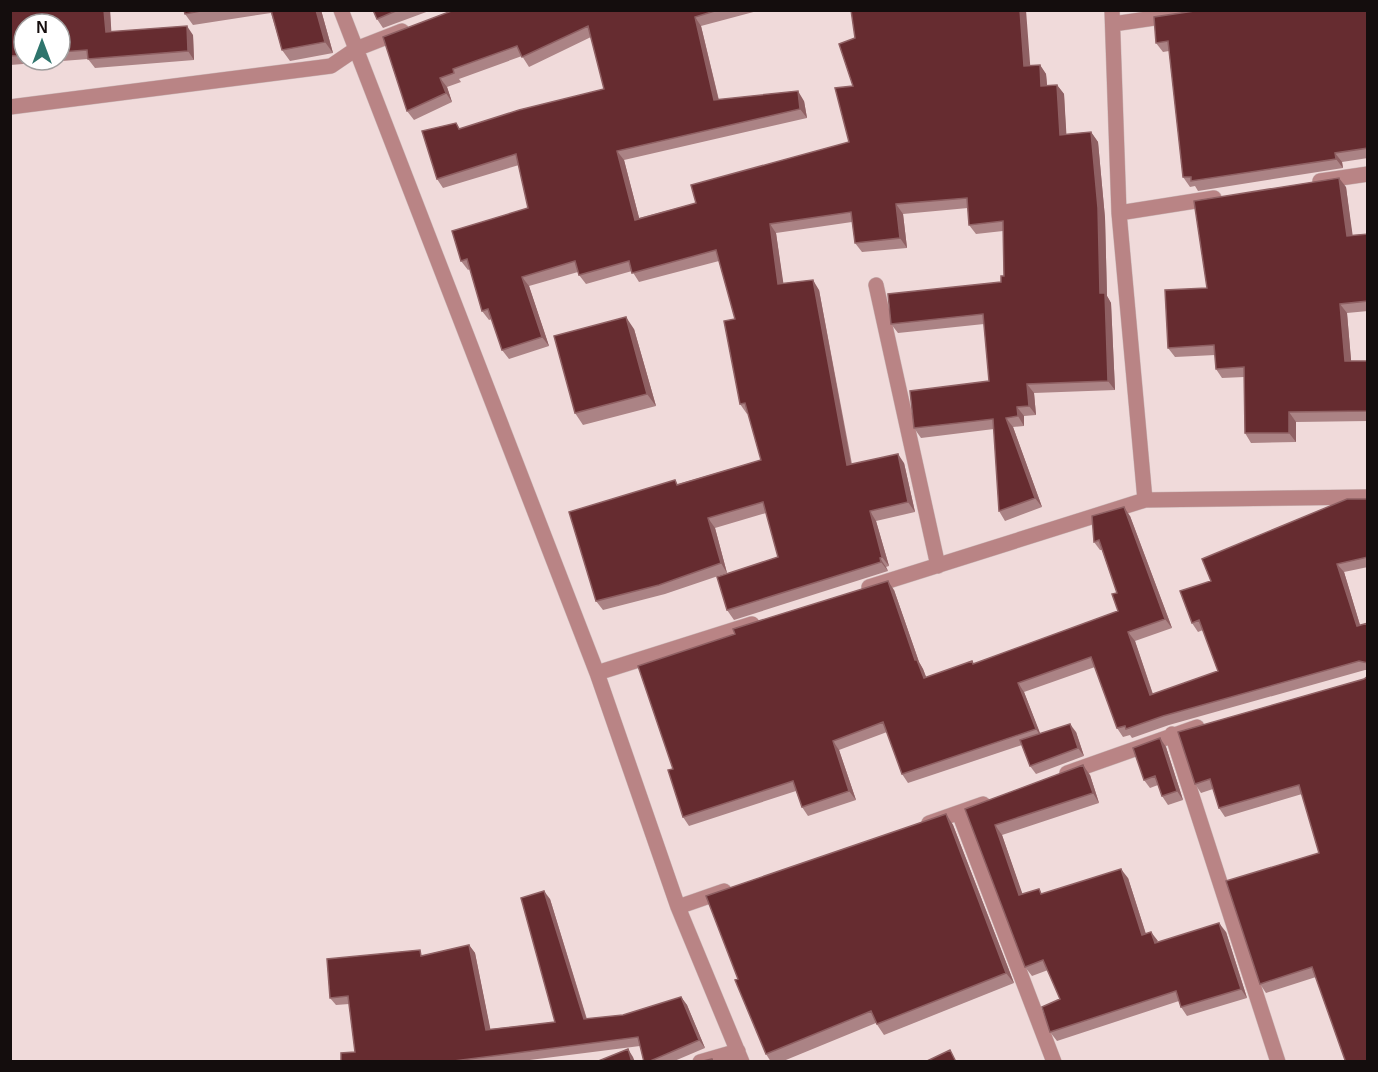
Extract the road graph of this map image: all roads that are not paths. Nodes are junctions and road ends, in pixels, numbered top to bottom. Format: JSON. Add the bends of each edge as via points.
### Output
{"nodes":[{"id":1,"x":340,"y":10,"type":"edge"},
{"id":2,"x":1209,"y":10,"type":"edge"},
{"id":3,"x":1113,"y":17,"type":"edge"},
{"id":4,"x":417,"y":26,"type":"edge"},
{"id":5,"x":356,"y":49,"type":"junction"},
{"id":6,"x":10,"y":107,"type":"edge"},
{"id":7,"x":1368,"y":174,"type":"edge"},
{"id":8,"x":1308,"y":183,"type":"edge"},
{"id":9,"x":1225,"y":196,"type":"edge"},
{"id":10,"x":1119,"y":213,"type":"junction"},
{"id":11,"x":876,"y":285,"type":"dead end"},
{"id":12,"x":1368,"y":496,"type":"edge"},
{"id":13,"x":1145,"y":500,"type":"junction"},
{"id":14,"x":938,"y":566,"type":"junction"},
{"id":15,"x":858,"y":591,"type":"edge"},
{"id":16,"x":767,"y":619,"type":"edge"},
{"id":17,"x":597,"y":673,"type":"junction"},
{"id":18,"x":1206,"y":724,"type":"edge"},
{"id":19,"x":1172,"y":734,"type":"junction"},
{"id":20,"x":1048,"y":780,"type":"edge"},
{"id":21,"x":992,"y":801,"type":"edge"},
{"id":22,"x":959,"y":813,"type":"junction"},
{"id":23,"x":914,"y":828,"type":"edge"},
{"id":24,"x":734,"y":888,"type":"edge"},
{"id":25,"x":678,"y":906,"type":"junction"},
{"id":26,"x":740,"y":1056,"type":"edge"},
{"id":27,"x":700,"y":1062,"type":"edge"},
{"id":28,"x":1054,"y":1062,"type":"edge"},
{"id":29,"x":1278,"y":1062,"type":"edge"}],
"edges":[{"from":1,"to":5,"type":"street"},
{"from":2,"to":3,"type":"street"},
{"from":3,"to":10,"type":"street"},
{"from":4,"to":5,"type":"street"},
{"from":5,"to":6,"type":"street","via":[[331,66]]},
{"from":5,"to":17,"type":"street"},
{"from":7,"to":8,"type":"street"},
{"from":9,"to":10,"type":"street"},
{"from":10,"to":13,"type":"street"},
{"from":11,"to":14,"type":"street"},
{"from":12,"to":13,"type":"street"},
{"from":13,"to":14,"type":"street"},
{"from":14,"to":15,"type":"street"},
{"from":16,"to":17,"type":"street"},
{"from":17,"to":25,"type":"street"},
{"from":18,"to":19,"type":"street"},
{"from":19,"to":20,"type":"street"},
{"from":19,"to":29,"type":"street"},
{"from":21,"to":22,"type":"street"},
{"from":22,"to":23,"type":"street"},
{"from":22,"to":28,"type":"street"},
{"from":24,"to":25,"type":"street"},
{"from":25,"to":26,"type":"street"},
{"from":26,"to":27,"type":"street"}]}
